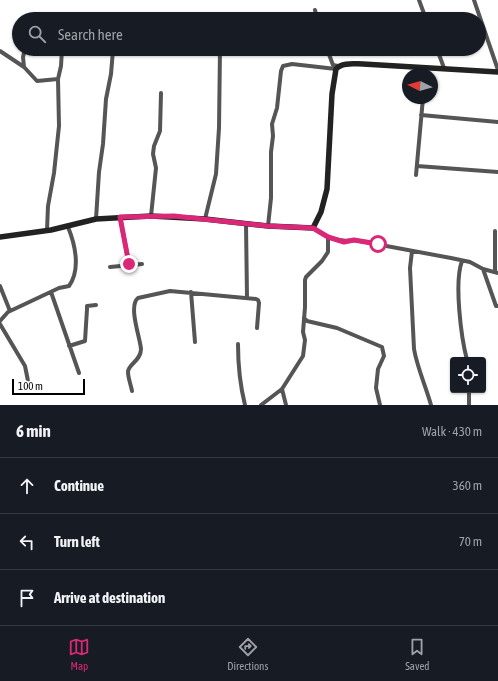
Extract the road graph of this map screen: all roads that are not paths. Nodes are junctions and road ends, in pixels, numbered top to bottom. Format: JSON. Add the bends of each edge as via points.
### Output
{"nodes":[{"id":1,"x":419,"y":0,"type":"edge"},
{"id":2,"x":474,"y":0,"type":"edge"},
{"id":3,"x":423,"y":12,"type":"edge"},
{"id":4,"x":478,"y":12,"type":"edge"},
{"id":5,"x":486,"y":36,"type":"edge"},
{"id":6,"x":0,"y":51,"type":"edge"},
{"id":7,"x":23,"y":56,"type":"edge"},
{"id":8,"x":62,"y":56,"type":"edge"},
{"id":9,"x":112,"y":56,"type":"edge"},
{"id":10,"x":220,"y":56,"type":"edge"},
{"id":11,"x":330,"y":56,"type":"edge"},
{"id":12,"x":440,"y":56,"type":"edge"},
{"id":13,"x":24,"y":67,"type":"junction"},
{"id":14,"x":426,"y":67,"type":"joint"},
{"id":15,"x":337,"y":68,"type":"junction"},
{"id":16,"x":444,"y":68,"type":"junction"},
{"id":17,"x":498,"y":71,"type":"edge"},
{"id":18,"x":58,"y":79,"type":"junction"},
{"id":19,"x":162,"y":94,"type":"dead end"},
{"id":20,"x":423,"y":104,"type":"edge"},
{"id":21,"x":422,"y":115,"type":"junction"},
{"id":22,"x":498,"y":122,"type":"edge"},
{"id":23,"x":417,"y":166,"type":"junction"},
{"id":24,"x":498,"y":172,"type":"edge"},
{"id":25,"x":416,"y":175,"type":"dead end"},
{"id":26,"x":151,"y":216,"type":"junction"},
{"id":27,"x":120,"y":217,"type":"junction"},
{"id":28,"x":96,"y":219,"type":"junction"},
{"id":29,"x":205,"y":219,"type":"junction"},
{"id":30,"x":246,"y":224,"type":"junction"},
{"id":31,"x":68,"y":226,"type":"junction"},
{"id":32,"x":268,"y":226,"type":"junction"},
{"id":33,"x":313,"y":228,"type":"junction"},
{"id":34,"x":47,"y":230,"type":"junction"},
{"id":35,"x":495,"y":231,"type":"dead end"},
{"id":36,"x":0,"y":237,"type":"edge"},
{"id":37,"x":328,"y":237,"type":"junction"},
{"id":38,"x":412,"y":251,"type":"junction"},
{"id":39,"x":462,"y":261,"type":"junction"},
{"id":40,"x":129,"y":264,"type":"junction"},
{"id":41,"x":142,"y":264,"type":"dead end"},
{"id":42,"x":110,"y":267,"type":"dead end"},
{"id":43,"x":483,"y":269,"type":"junction"},
{"id":44,"x":496,"y":272,"type":"edge"},
{"id":45,"x":0,"y":286,"type":"edge"},
{"id":46,"x":50,"y":292,"type":"junction"},
{"id":47,"x":191,"y":292,"type":"junction"},
{"id":48,"x":247,"y":297,"type":"junction"},
{"id":49,"x":96,"y":305,"type":"dead end"},
{"id":50,"x":498,"y":306,"type":"edge"},
{"id":51,"x":10,"y":311,"type":"junction"},
{"id":52,"x":304,"y":318,"type":"junction"},
{"id":53,"x":0,"y":321,"type":"edge"},
{"id":54,"x":0,"y":324,"type":"edge"},
{"id":55,"x":257,"y":328,"type":"dead end"},
{"id":56,"x":195,"y":342,"type":"dead end"},
{"id":57,"x":238,"y":344,"type":"dead end"},
{"id":58,"x":69,"y":346,"type":"junction"},
{"id":59,"x":467,"y":357,"type":"edge"},
{"id":60,"x":79,"y":373,"type":"dead end"},
{"id":61,"x":28,"y":381,"type":"dead end"},
{"id":62,"x":282,"y":389,"type":"junction"},
{"id":63,"x":132,"y":390,"type":"dead end"},
{"id":64,"x":470,"y":393,"type":"edge"},
{"id":65,"x":245,"y":405,"type":"edge"},
{"id":66,"x":262,"y":405,"type":"edge"},
{"id":67,"x":286,"y":405,"type":"edge"},
{"id":68,"x":380,"y":405,"type":"edge"},
{"id":69,"x":431,"y":405,"type":"edge"},
{"id":70,"x":469,"y":405,"type":"edge"}],
"edges":[{"from":1,"to":3,"type":"street"},
{"from":2,"to":4,"type":"street"},
{"from":5,"to":17,"type":"street"},
{"from":6,"to":13,"type":"street"},
{"from":7,"to":13,"type":"street"},
{"from":8,"to":18,"type":"street"},
{"from":9,"to":28,"type":"street","via":[[106,99]]},
{"from":10,"to":29,"type":"street","via":[[216,174]]},
{"from":11,"to":15,"type":"street"},
{"from":12,"to":16,"type":"street"},
{"from":13,"to":18,"type":"street","via":[[37,81]]},
{"from":14,"to":15,"type":"street","via":[[343,64]]},
{"from":14,"to":16,"type":"street"},
{"from":15,"to":32,"type":"street","via":[[292,64],[283,66],[272,124]]},
{"from":15,"to":33,"type":"street","via":[[332,94],[327,189],[321,212]]},
{"from":16,"to":17,"type":"street"},
{"from":18,"to":34,"type":"street","via":[[59,126]]},
{"from":19,"to":26,"type":"street","via":[[161,124],[154,150],[156,168]]},
{"from":20,"to":21,"type":"street"},
{"from":21,"to":22,"type":"street"},
{"from":21,"to":23,"type":"street"},
{"from":23,"to":24,"type":"street"},
{"from":23,"to":25,"type":"street"},
{"from":26,"to":27,"type":"street"},
{"from":26,"to":29,"type":"street"},
{"from":27,"to":28,"type":"street"},
{"from":27,"to":40,"type":"street"},
{"from":28,"to":31,"type":"street"},
{"from":29,"to":30,"type":"street"},
{"from":30,"to":32,"type":"street"},
{"from":30,"to":48,"type":"street"},
{"from":31,"to":34,"type":"street"},
{"from":31,"to":46,"type":"street","via":[[75,247],[75,273],[69,286]]},
{"from":32,"to":33,"type":"street"},
{"from":33,"to":37,"type":"street"},
{"from":34,"to":36,"type":"street"},
{"from":35,"to":44,"type":"street"},
{"from":37,"to":38,"type":"street","via":[[344,242],[354,240]]},
{"from":37,"to":52,"type":"street","via":[[328,252],[305,280]]},
{"from":38,"to":39,"type":"street"},
{"from":38,"to":69,"type":"street","via":[[410,268],[414,349]]},
{"from":39,"to":43,"type":"street"},
{"from":39,"to":59,"type":"street","via":[[459,269],[458,298]]},
{"from":40,"to":41,"type":"street"},
{"from":40,"to":42,"type":"street"},
{"from":43,"to":44,"type":"street"},
{"from":43,"to":50,"type":"street"},
{"from":45,"to":51,"type":"street"},
{"from":46,"to":51,"type":"street"},
{"from":46,"to":58,"type":"street"},
{"from":47,"to":48,"type":"street"},
{"from":47,"to":56,"type":"street"},
{"from":47,"to":63,"type":"street","via":[[170,291],[135,300],[133,307],[141,350],[128,372]]},
{"from":48,"to":55,"type":"street","via":[[258,300]]},
{"from":49,"to":58,"type":"street","via":[[88,306],[87,309],[85,342]]},
{"from":51,"to":53,"type":"street"},
{"from":52,"to":62,"type":"street","via":[[303,356]]},
{"from":52,"to":68,"type":"street","via":[[307,321],[337,328],[382,347],[384,356],[378,369],[376,388]]},
{"from":54,"to":61,"type":"street","via":[[24,366]]},
{"from":57,"to":65,"type":"street","via":[[238,367]]},
{"from":58,"to":60,"type":"street"},
{"from":62,"to":66,"type":"street"},
{"from":62,"to":67,"type":"street"},
{"from":64,"to":70,"type":"street"}]}
